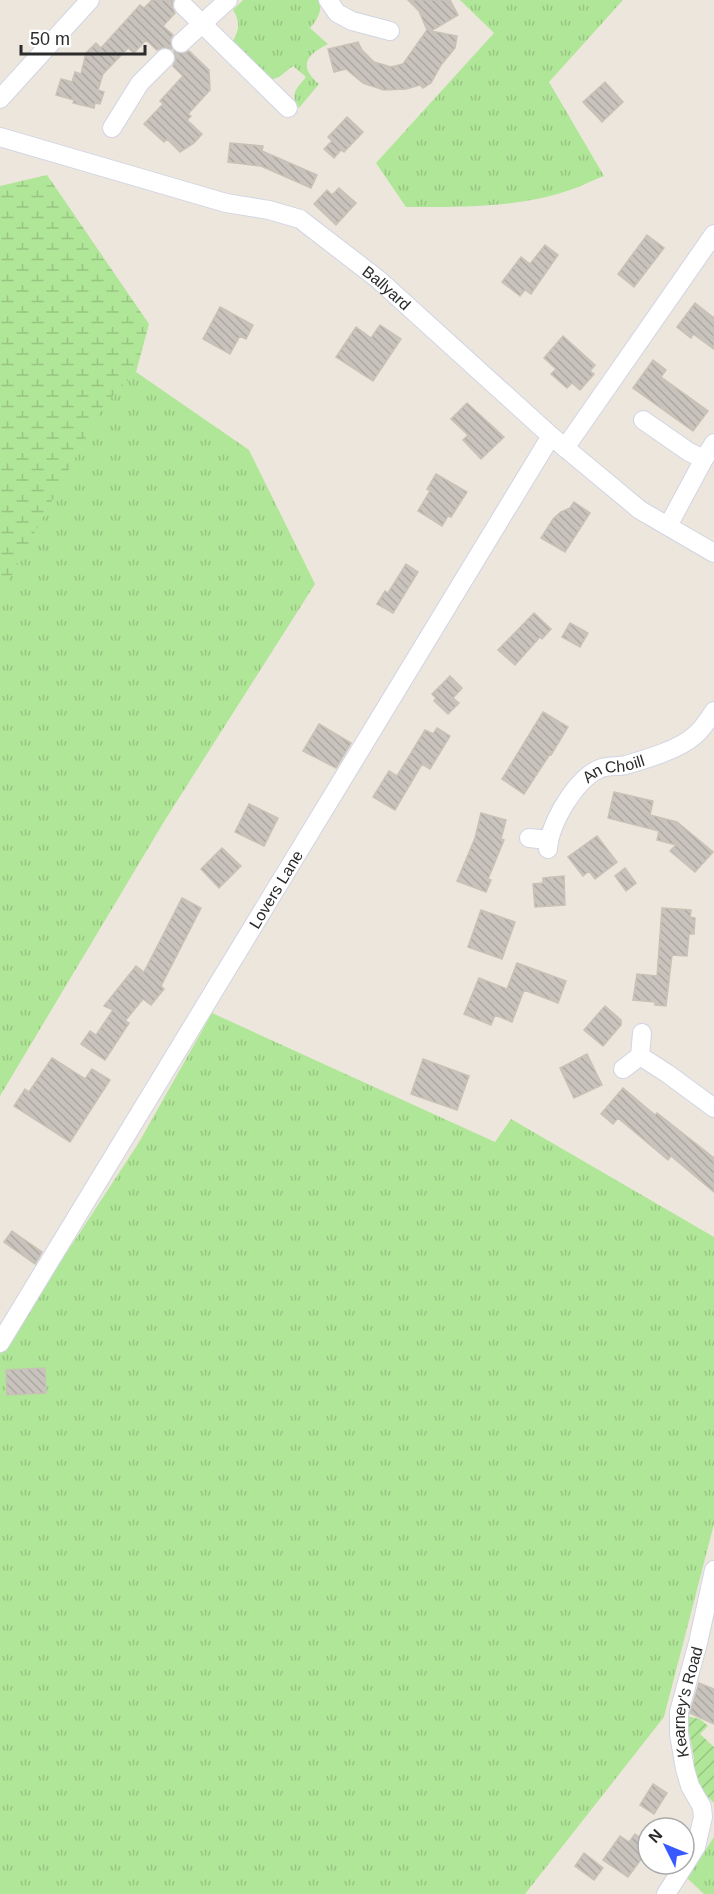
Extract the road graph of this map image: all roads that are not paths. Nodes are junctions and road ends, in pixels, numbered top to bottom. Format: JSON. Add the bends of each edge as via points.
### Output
{"nodes":[{"id":1,"x":90,"y":0,"type":"edge"},
{"id":2,"x":228,"y":0,"type":"edge"},
{"id":3,"x":328,"y":0,"type":"edge"},
{"id":4,"x":183,"y":5,"type":"dead end"},
{"id":5,"x":200,"y":23,"type":"junction"},
{"id":6,"x":390,"y":31,"type":"dead end"},
{"id":7,"x":181,"y":43,"type":"dead end"},
{"id":8,"x":165,"y":58,"type":"dead end"},
{"id":9,"x":0,"y":99,"type":"edge"},
{"id":10,"x":288,"y":108,"type":"dead end"},
{"id":11,"x":112,"y":128,"type":"dead end"},
{"id":12,"x":0,"y":137,"type":"edge"},
{"id":13,"x":714,"y":234,"type":"edge"},
{"id":14,"x":643,"y":420,"type":"dead end"},
{"id":15,"x":558,"y":442,"type":"junction"},
{"id":16,"x":709,"y":451,"type":"edge"},
{"id":17,"x":668,"y":526,"type":"junction"},
{"id":18,"x":714,"y":553,"type":"edge"},
{"id":19,"x":711,"y":722,"type":"edge"},
{"id":20,"x":529,"y":838,"type":"dead end"},
{"id":21,"x":642,"y":1033,"type":"dead end"},
{"id":22,"x":640,"y":1056,"type":"junction"},
{"id":23,"x":623,"y":1069,"type":"dead end"},
{"id":24,"x":714,"y":1108,"type":"edge"},
{"id":25,"x":0,"y":1343,"type":"edge"},
{"id":26,"x":714,"y":1570,"type":"edge"},
{"id":27,"x":666,"y":1894,"type":"edge"}],
"edges":[{"from":1,"to":9,"type":"street"},
{"from":2,"to":5,"type":"street"},
{"from":3,"to":6,"type":"street","via":[[336,13]]},
{"from":4,"to":5,"type":"street"},
{"from":5,"to":7,"type":"street"},
{"from":5,"to":10,"type":"street"},
{"from":8,"to":11,"type":"street","via":[[140,82]]},
{"from":12,"to":15,"type":"street","name":"Ballyard","via":[[226,203],[300,219],[380,280]]},
{"from":13,"to":15,"type":"street","name":"Lovers Lane"},
{"from":14,"to":16,"type":"street","via":[[689,452]]},
{"from":15,"to":17,"type":"street","name":"Ballyard","via":[[640,510]]},
{"from":15,"to":25,"type":"street","name":"Lovers Lane"},
{"from":16,"to":17,"type":"street"},
{"from":17,"to":18,"type":"street","name":"Ballyard"},
{"from":19,"to":20,"type":"street","name":"An Choill","via":[[694,737],[664,752],[600,768],[567,801],[549,844]]},
{"from":21,"to":22,"type":"street"},
{"from":22,"to":23,"type":"street"},
{"from":22,"to":24,"type":"street"},
{"from":26,"to":27,"type":"street","name":"Kearney's Road","via":[[679,1712],[685,1769],[704,1817],[696,1847]]}]}
